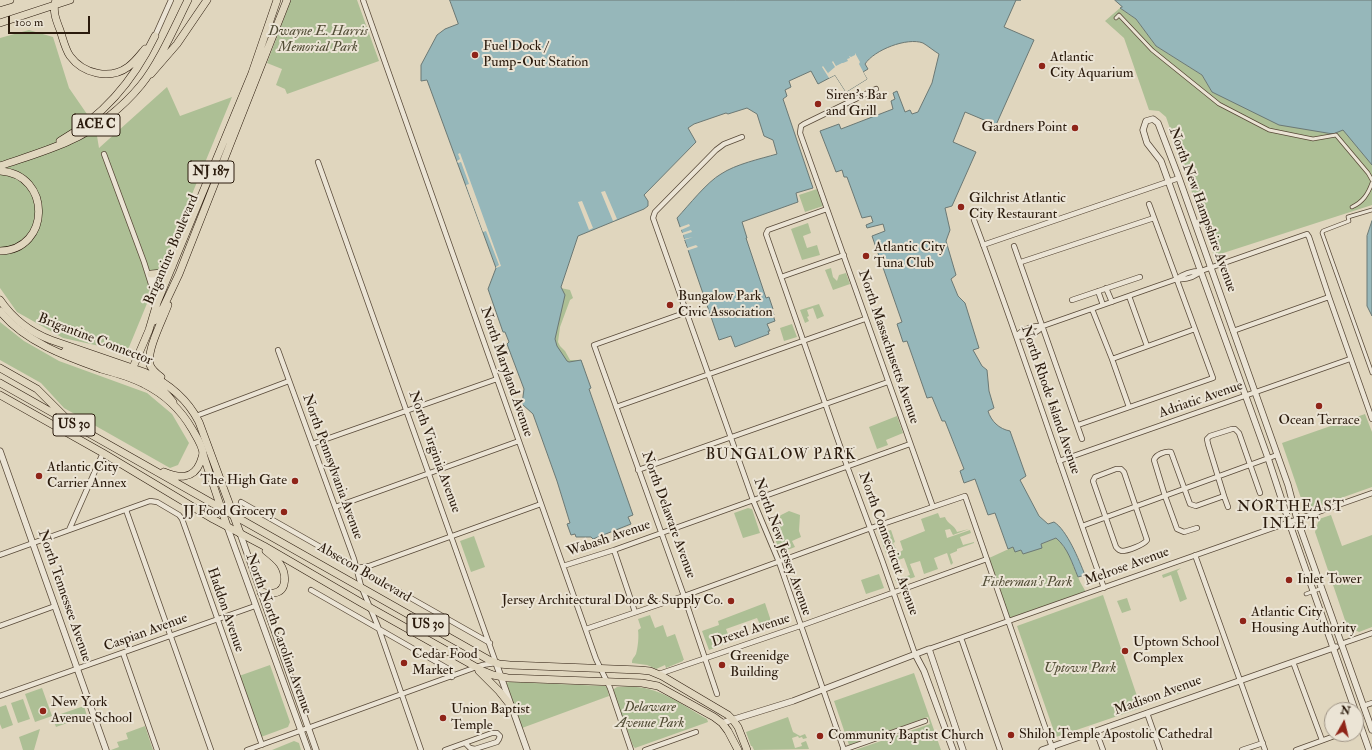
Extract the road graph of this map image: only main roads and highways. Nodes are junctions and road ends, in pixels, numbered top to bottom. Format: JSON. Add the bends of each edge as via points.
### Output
{"nodes":[{"id":1,"x":10,"y":0,"type":"edge"},
{"id":2,"x":70,"y":0,"type":"edge"},
{"id":3,"x":188,"y":0,"type":"edge"},
{"id":4,"x":207,"y":0,"type":"edge"},
{"id":5,"x":277,"y":0,"type":"edge"},
{"id":6,"x":287,"y":0,"type":"edge"},
{"id":7,"x":2,"y":2,"type":"edge"},
{"id":8,"x":55,"y":3,"type":"edge"},
{"id":9,"x":272,"y":13,"type":"junction"},
{"id":10,"x":281,"y":17,"type":"junction"},
{"id":11,"x":0,"y":23,"type":"edge"},
{"id":12,"x":142,"y":85,"type":"junction"},
{"id":13,"x":40,"y":152,"type":"junction"},
{"id":14,"x":0,"y":166,"type":"edge"},
{"id":15,"x":0,"y":171,"type":"edge"},
{"id":16,"x":0,"y":251,"type":"edge"},
{"id":17,"x":172,"y":267,"type":"junction"},
{"id":18,"x":151,"y":274,"type":"road end"},
{"id":19,"x":179,"y":274,"type":"junction"},
{"id":20,"x":0,"y":300,"type":"edge"},
{"id":21,"x":0,"y":311,"type":"edge"},
{"id":22,"x":149,"y":330,"type":"junction"},
{"id":23,"x":39,"y":342,"type":"junction"},
{"id":24,"x":0,"y":368,"type":"edge"},
{"id":25,"x":132,"y":370,"type":"junction"},
{"id":26,"x":0,"y":383,"type":"edge"},
{"id":27,"x":179,"y":394,"type":"junction"},
{"id":28,"x":0,"y":395,"type":"edge"},
{"id":29,"x":182,"y":413,"type":"junction"},
{"id":30,"x":71,"y":423,"type":"junction"},
{"id":31,"x":203,"y":454,"type":"junction"},
{"id":32,"x":148,"y":466,"type":"junction"},
{"id":33,"x":222,"y":509,"type":"junction"},
{"id":34,"x":233,"y":515,"type":"junction"},
{"id":35,"x":227,"y":526,"type":"junction"},
{"id":36,"x":240,"y":533,"type":"junction"},
{"id":37,"x":255,"y":541,"type":"junction"},
{"id":38,"x":261,"y":592,"type":"road end"},
{"id":39,"x":477,"y":667,"type":"junction"},
{"id":40,"x":511,"y":706,"type":"road end"},
{"id":41,"x":738,"y":750,"type":"edge"},
{"id":42,"x":747,"y":750,"type":"edge"}],
"edges":[{"from":1,"to":7,"type":"main road"},
{"from":2,"to":8,"type":"main road"},
{"from":3,"to":12,"type":"main road","number":"ACE C"},
{"from":4,"to":12,"type":"main road","via":[[177,44]]},
{"from":5,"to":9,"type":"main road","name":"Brigantine Boulevard","number":"NJ 187"},
{"from":6,"to":10,"type":"main road","name":"Brigantine Boulevard","number":"NJ 187"},
{"from":8,"to":11,"type":"main road"},
{"from":8,"to":13,"type":"main road","via":[[56,18],[70,57],[92,72],[108,74],[124,70],[155,36],[138,68],[110,102],[82,127]]},
{"from":9,"to":10,"type":"main road"},
{"from":9,"to":17,"type":"main road","name":"Brigantine Boulevard","number":"NJ 187","via":[[252,73]]},
{"from":10,"to":19,"type":"main road","name":"Brigantine Boulevard","number":"NJ 187"},
{"from":12,"to":13,"type":"main road","number":"ACE C","via":[[106,119],[70,141]]},
{"from":13,"to":14,"type":"main road","number":"ACE C"},
{"from":15,"to":16,"type":"main road","via":[[16,175],[27,183],[36,195],[39,210],[37,225],[26,241],[13,249]]},
{"from":17,"to":18,"type":"main road","via":[[163,273]]},
{"from":17,"to":22,"type":"main road","name":"Brigantine Boulevard","number":"NJ 187"},
{"from":19,"to":22,"type":"main road","name":"Brigantine Boulevard","number":"NJ 187"},
{"from":19,"to":27,"type":"main road","via":[[154,343],[150,366]]},
{"from":20,"to":25,"type":"main road","name":"Brigantine Connector","via":[[10,314],[37,334]]},
{"from":21,"to":23,"type":"main road","via":[[16,327]]},
{"from":22,"to":25,"type":"main road","name":"Brigantine Boulevard","number":"NJ 187"},
{"from":23,"to":25,"type":"main road"},
{"from":23,"to":29,"type":"main road","via":[[78,360],[144,384],[164,396]]},
{"from":24,"to":30,"type":"main road","via":[[41,392]]},
{"from":25,"to":27,"type":"main road","name":"Brigantine Connector","via":[[156,378]]},
{"from":25,"to":29,"type":"main road","name":"Brigantine Connector","via":[[156,385]]},
{"from":26,"to":30,"type":"main road","name":"Absecon Boulevard","number":"US 30"},
{"from":27,"to":34,"type":"main road","name":"Brigantine Connector","via":[[202,428]]},
{"from":28,"to":35,"type":"main road","name":"Absecon Boulevard","number":"US 30"},
{"from":29,"to":31,"type":"main road","name":"Brigantine Connector"},
{"from":30,"to":32,"type":"main road","name":"Absecon Boulevard","number":"US 30"},
{"from":31,"to":32,"type":"main road","via":[[197,469],[183,477]]},
{"from":31,"to":33,"type":"main road","name":"Brigantine Connector"},
{"from":32,"to":33,"type":"main road","name":"Absecon Boulevard","number":"US 30"},
{"from":33,"to":34,"type":"main road","name":"Absecon Boulevard","number":"US 30"},
{"from":33,"to":35,"type":"main road","name":"Brigantine Connector"},
{"from":34,"to":36,"type":"main road","name":"Brigantine Connector"},
{"from":34,"to":42,"type":"main road","name":"Absecon Boulevard","number":"US 30","via":[[496,663],[645,670],[659,674],[734,720]]},
{"from":35,"to":36,"type":"main road","name":"Absecon Boulevard","number":"US 30"},
{"from":36,"to":37,"type":"main road","name":"Absecon Boulevard","number":"US 30"},
{"from":37,"to":38,"type":"main road","via":[[279,563],[285,578],[278,592]]},
{"from":37,"to":39,"type":"main road","name":"Absecon Boulevard","number":"US 30"},
{"from":39,"to":40,"type":"main road"},
{"from":39,"to":41,"type":"main road","name":"Absecon Boulevard","number":"US 30","via":[[501,677],[642,683],[658,686],[722,723]]}]}
